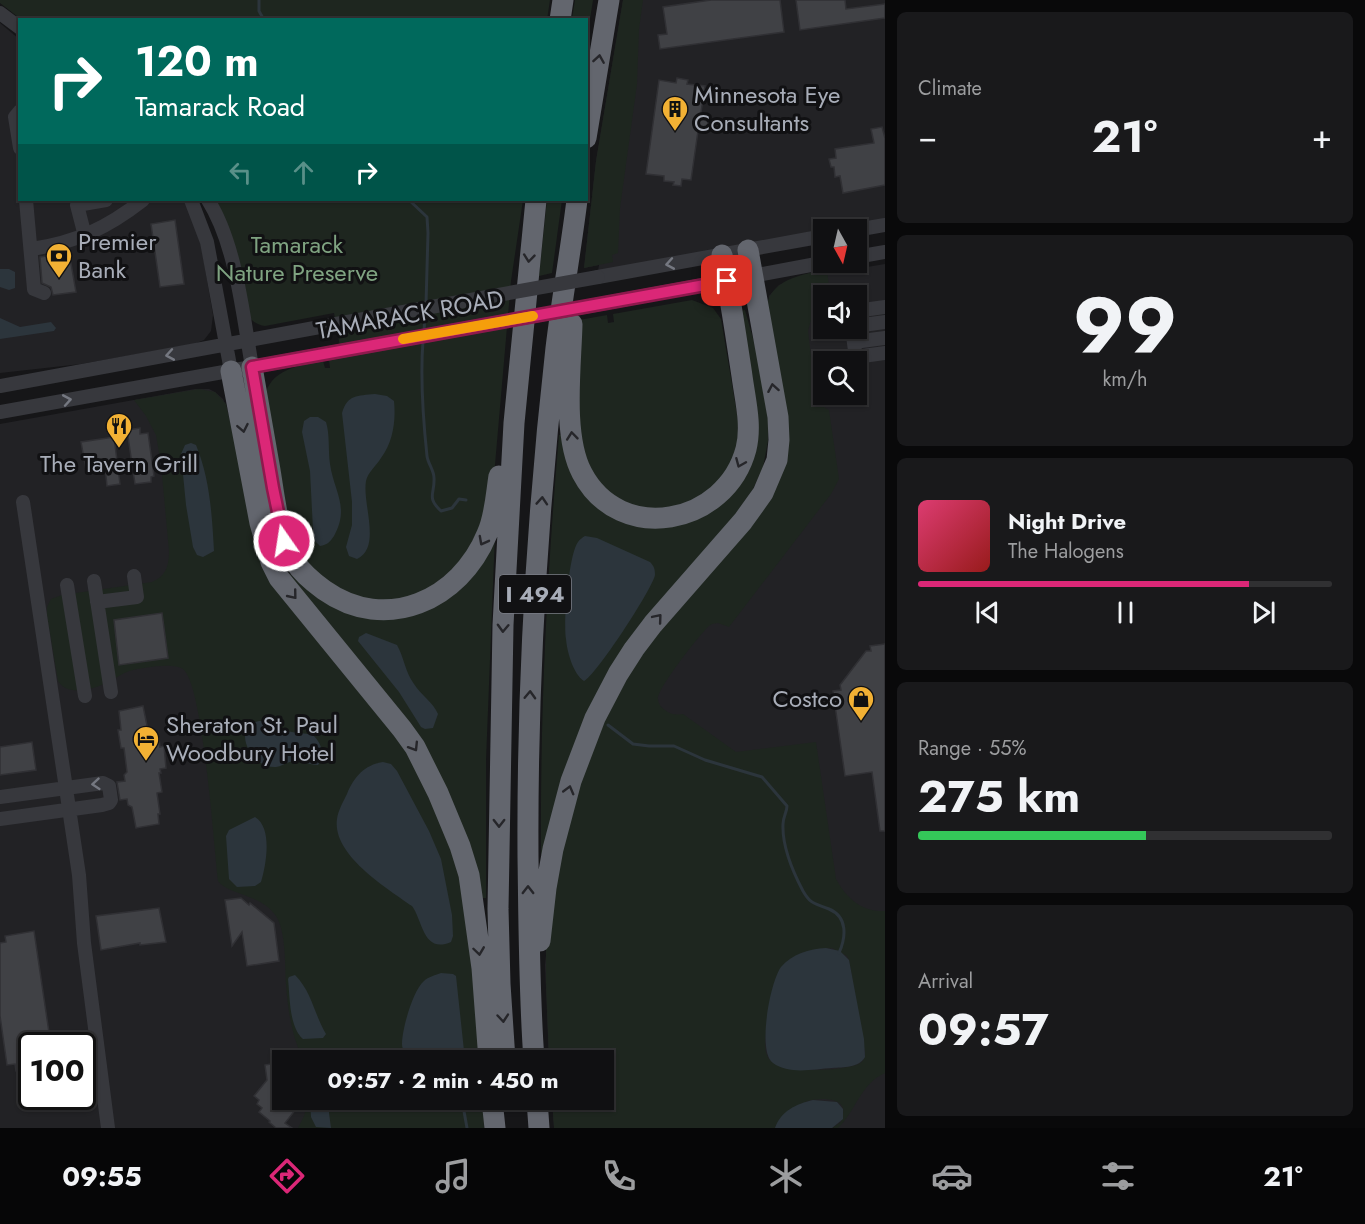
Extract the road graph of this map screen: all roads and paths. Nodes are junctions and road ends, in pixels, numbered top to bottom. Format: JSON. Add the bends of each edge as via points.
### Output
{"nodes":[{"id":1,"x":563,"y":0,"type":"edge"},
{"id":2,"x":609,"y":0,"type":"edge"},
{"id":3,"x":0,"y":13,"type":"edge"},
{"id":4,"x":560,"y":18,"type":"edge"},
{"id":5,"x":18,"y":26,"type":"edge"},
{"id":6,"x":18,"y":113,"type":"edge"},
{"id":7,"x":588,"y":126,"type":"edge"},
{"id":8,"x":18,"y":136,"type":"edge"},
{"id":9,"x":26,"y":201,"type":"edge"},
{"id":10,"x":90,"y":201,"type":"edge"},
{"id":11,"x":142,"y":201,"type":"edge"},
{"id":12,"x":190,"y":201,"type":"edge"},
{"id":13,"x":208,"y":201,"type":"edge"},
{"id":14,"x":536,"y":201,"type":"edge"},
{"id":15,"x":577,"y":201,"type":"edge"},
{"id":16,"x":73,"y":202,"type":"edge"},
{"id":17,"x":574,"y":225,"type":"junction"},
{"id":18,"x":885,"y":225,"type":"edge"},
{"id":19,"x":867,"y":229,"type":"edge"},
{"id":20,"x":85,"y":236,"type":"junction"},
{"id":21,"x":813,"y":238,"type":"edge"},
{"id":22,"x":32,"y":249,"type":"junction"},
{"id":23,"x":748,"y":250,"type":"junction"},
{"id":24,"x":885,"y":252,"type":"edge"},
{"id":25,"x":722,"y":255,"type":"junction"},
{"id":26,"x":867,"y":255,"type":"edge"},
{"id":27,"x":813,"y":265,"type":"edge"},
{"id":28,"x":753,"y":276,"type":"junction"},
{"id":29,"x":727,"y":281,"type":"junction"},
{"id":30,"x":44,"y":293,"type":"dead end"},
{"id":31,"x":885,"y":307,"type":"edge"},
{"id":32,"x":867,"y":309,"type":"edge"},
{"id":33,"x":885,"y":322,"type":"edge"},
{"id":34,"x":867,"y":324,"type":"edge"},
{"id":35,"x":867,"y":336,"type":"edge"},
{"id":36,"x":885,"y":338,"type":"edge"},
{"id":37,"x":521,"y":339,"type":"junction"},
{"id":38,"x":248,"y":340,"type":"junction"},
{"id":39,"x":227,"y":344,"type":"junction"},
{"id":40,"x":885,"y":353,"type":"edge"},
{"id":41,"x":867,"y":355,"type":"edge"},
{"id":42,"x":242,"y":369,"type":"junction"},
{"id":43,"x":0,"y":386,"type":"edge"},
{"id":44,"x":0,"y":412,"type":"edge"},
{"id":45,"x":23,"y":502,"type":"dead end"},
{"id":46,"x":134,"y":576,"type":"dead end"},
{"id":47,"x":94,"y":581,"type":"dead end"},
{"id":48,"x":67,"y":585,"type":"dead end"},
{"id":49,"x":98,"y":602,"type":"junction"},
{"id":50,"x":111,"y":692,"type":"dead end"},
{"id":51,"x":85,"y":696,"type":"dead end"},
{"id":52,"x":65,"y":788,"type":"junction"},
{"id":53,"x":0,"y":797,"type":"edge"},
{"id":54,"x":69,"y":810,"type":"junction"},
{"id":55,"x":0,"y":819,"type":"edge"},
{"id":56,"x":529,"y":991,"type":"junction"},
{"id":57,"x":488,"y":1050,"type":"edge"},
{"id":58,"x":504,"y":1050,"type":"edge"},
{"id":59,"x":533,"y":1050,"type":"edge"},
{"id":60,"x":493,"y":1110,"type":"edge"},
{"id":61,"x":507,"y":1110,"type":"edge"},
{"id":62,"x":538,"y":1110,"type":"edge"},
{"id":63,"x":108,"y":1128,"type":"edge"},
{"id":64,"x":495,"y":1128,"type":"edge"},
{"id":65,"x":508,"y":1128,"type":"edge"},
{"id":66,"x":539,"y":1128,"type":"edge"}],
"edges":[{"from":1,"to":4,"type":"highway"},
{"from":7,"to":2,"type":"highway","one_way":true},
{"from":3,"to":5,"type":"street"},
{"from":6,"to":8,"type":"street"},
{"from":9,"to":22,"type":"street"},
{"from":10,"to":16,"type":"street"},
{"from":11,"to":20,"type":"street","via":[[111,224]]},
{"from":12,"to":39,"type":"street","via":[[207,242]]},
{"from":13,"to":38,"type":"street","via":[[225,234]]},
{"from":14,"to":37,"type":"highway","number":"I 494","one_way":true},
{"from":15,"to":17,"type":"highway","number":"I 494"},
{"from":16,"to":20,"type":"street"},
{"from":29,"to":17,"type":"highway","one_way":true,"via":[[748,424],[740,466],[722,492],[694,511],[664,518],[633,514],[594,490],[582,474],[573,449],[570,387]]},
{"from":56,"to":17,"type":"highway","number":"I 494","one_way":true,"via":[[528,779],[533,625],[549,413]]},
{"from":18,"to":19,"type":"street"},
{"from":20,"to":22,"type":"street"},
{"from":21,"to":23,"type":"street","name":"TAMARACK ROAD"},
{"from":22,"to":30,"type":"street","via":[[34,289]]},
{"from":23,"to":25,"type":"street","name":"TAMARACK ROAD"},
{"from":23,"to":28,"type":"highway"},
{"from":24,"to":26,"type":"street"},
{"from":25,"to":29,"type":"highway"},
{"from":25,"to":38,"type":"street","name":"TAMARACK ROAD","one_way":true,"bridge":true},
{"from":27,"to":28,"type":"street","name":"TAMARACK ROAD"},
{"from":28,"to":29,"type":"street","name":"TAMARACK ROAD"},
{"from":56,"to":28,"type":"highway","one_way":true,"via":[[553,849],[579,757],[599,709],[634,649],[743,521],[773,471],[779,440],[778,417]]},
{"from":29,"to":42,"type":"street","name":"TAMARACK ROAD","bridge":true},
{"from":31,"to":32,"type":"street"},
{"from":33,"to":34,"type":"street"},
{"from":35,"to":36,"type":"street"},
{"from":37,"to":42,"type":"highway","one_way":true,"via":[[488,533],[472,560],[442,593],[392,609],[367,609],[341,601],[296,564],[284,541]]},
{"from":37,"to":58,"type":"highway","number":"I 494","one_way":true,"via":[[500,717],[499,920]]},
{"from":38,"to":39,"type":"street","name":"TAMARACK ROAD"},
{"from":38,"to":42,"type":"street"},
{"from":39,"to":42,"type":"street"},
{"from":39,"to":43,"type":"street","name":"TAMARACK ROAD","one_way":true},
{"from":40,"to":41,"type":"street"},
{"from":44,"to":42,"type":"street","name":"TAMARACK ROAD","one_way":true},
{"from":42,"to":57,"type":"highway","one_way":true,"via":[[260,524],[271,562],[279,578],[415,747],[460,846],[469,875],[482,968]]},
{"from":45,"to":52,"type":"street"},
{"from":46,"to":49,"type":"street","via":[[137,597]]},
{"from":47,"to":49,"type":"street"},
{"from":48,"to":51,"type":"street"},
{"from":49,"to":50,"type":"street"},
{"from":52,"to":53,"type":"street"},
{"from":52,"to":54,"type":"street"},
{"from":54,"to":52,"type":"street","one_way":true,"via":[[109,803],[109,786],[103,783]]},
{"from":54,"to":55,"type":"street"},
{"from":54,"to":63,"type":"street"},
{"from":56,"to":59,"type":"highway","number":"I 494"},
{"from":60,"to":64,"type":"highway"},
{"from":61,"to":65,"type":"highway"},
{"from":62,"to":66,"type":"highway"}]}
